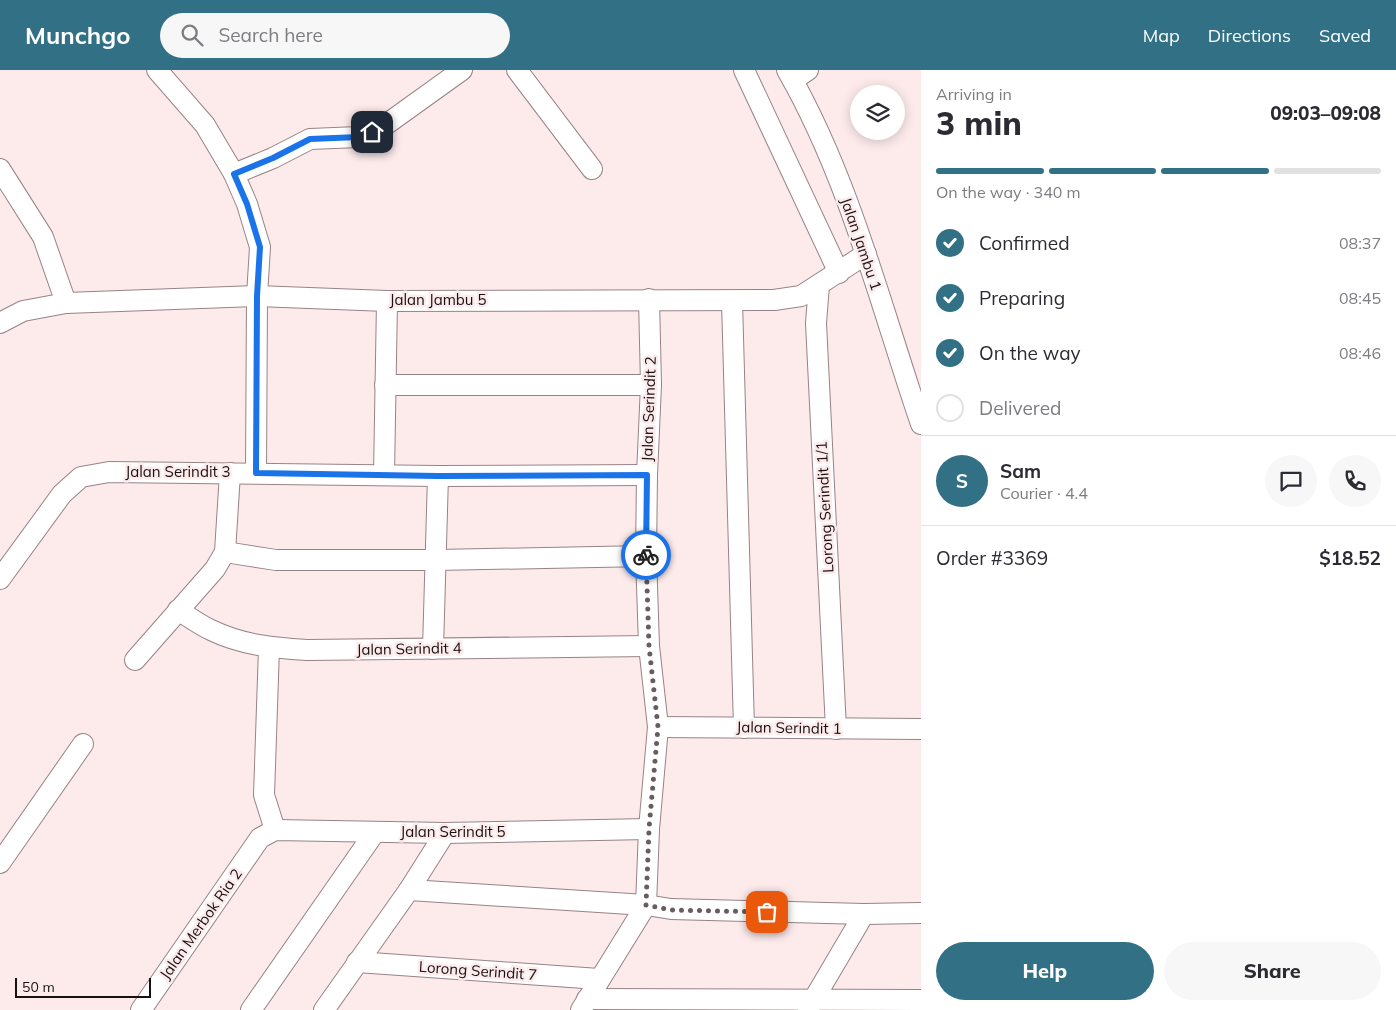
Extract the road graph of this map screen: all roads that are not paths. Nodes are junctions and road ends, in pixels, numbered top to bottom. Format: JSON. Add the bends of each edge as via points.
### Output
{"nodes":[{"id":1,"x":157,"y":70,"type":"edge"},
{"id":2,"x":462,"y":70,"type":"edge"},
{"id":3,"x":517,"y":70,"type":"edge"},
{"id":4,"x":744,"y":70,"type":"edge"},
{"id":5,"x":796,"y":73,"type":"edge"},
{"id":6,"x":0,"y":169,"type":"edge"},
{"id":7,"x":592,"y":169,"type":"dead end"},
{"id":8,"x":234,"y":174,"type":"junction"},
{"id":9,"x":866,"y":254,"type":"junction"},
{"id":10,"x":839,"y":273,"type":"junction"},
{"id":11,"x":819,"y":285,"type":"junction"},
{"id":12,"x":257,"y":296,"type":"junction"},
{"id":13,"x":649,"y":299,"type":"junction"},
{"id":14,"x":387,"y":301,"type":"junction"},
{"id":15,"x":732,"y":301,"type":"junction"},
{"id":16,"x":66,"y":303,"type":"junction"},
{"id":17,"x":0,"y":323,"type":"edge"},
{"id":18,"x":385,"y":385,"type":"junction"},
{"id":19,"x":651,"y":385,"type":"junction"},
{"id":20,"x":921,"y":424,"type":"edge"},
{"id":21,"x":230,"y":473,"type":"junction"},
{"id":22,"x":256,"y":473,"type":"junction"},
{"id":23,"x":384,"y":475,"type":"junction"},
{"id":24,"x":647,"y":475,"type":"junction"},
{"id":25,"x":438,"y":476,"type":"junction"},
{"id":26,"x":225,"y":552,"type":"junction"},
{"id":27,"x":646,"y":556,"type":"junction"},
{"id":28,"x":436,"y":560,"type":"junction"},
{"id":29,"x":0,"y":579,"type":"edge"},
{"id":30,"x":178,"y":610,"type":"junction"},
{"id":31,"x":649,"y":646,"type":"junction"},
{"id":32,"x":269,"y":648,"type":"junction"},
{"id":33,"x":433,"y":649,"type":"junction"},
{"id":34,"x":135,"y":660,"type":"dead end"},
{"id":35,"x":658,"y":727,"type":"junction"},
{"id":36,"x":744,"y":728,"type":"junction"},
{"id":37,"x":836,"y":730,"type":"junction"},
{"id":38,"x":921,"y":730,"type":"edge"},
{"id":39,"x":83,"y":744,"type":"dead end"},
{"id":40,"x":649,"y":829,"type":"junction"},
{"id":41,"x":375,"y":832,"type":"junction"},
{"id":42,"x":445,"y":833,"type":"junction"},
{"id":43,"x":267,"y":834,"type":"junction"},
{"id":44,"x":0,"y":863,"type":"edge"},
{"id":45,"x":409,"y":890,"type":"junction"},
{"id":46,"x":646,"y":905,"type":"junction"},
{"id":47,"x":921,"y":913,"type":"edge"},
{"id":48,"x":864,"y":914,"type":"junction"},
{"id":49,"x":356,"y":962,"type":"junction"},
{"id":50,"x":599,"y":979,"type":"junction"},
{"id":51,"x":921,"y":1000,"type":"edge"},
{"id":52,"x":584,"y":1004,"type":"edge"},
{"id":53,"x":811,"y":1005,"type":"edge"},
{"id":54,"x":142,"y":1010,"type":"edge"},
{"id":55,"x":251,"y":1010,"type":"edge"},
{"id":56,"x":324,"y":1010,"type":"edge"}],
"edges":[{"from":1,"to":8,"type":"street","via":[[205,124]]},
{"from":2,"to":8,"type":"street","via":[[384,126],[359,137],[310,139]]},
{"from":3,"to":7,"type":"street"},
{"from":4,"to":10,"type":"street"},
{"from":5,"to":9,"type":"street","name":"Jalan Jambu 1"},
{"from":6,"to":16,"type":"street","via":[[43,237]]},
{"from":8,"to":12,"type":"street","via":[[260,247]]},
{"from":9,"to":10,"type":"street","name":"Jalan Jambu 5"},
{"from":9,"to":20,"type":"street","name":"Jalan Jambu 1"},
{"from":10,"to":11,"type":"street","name":"Jalan Jambu 5"},
{"from":11,"to":15,"type":"street","name":"Jalan Jambu 5","via":[[802,296]]},
{"from":11,"to":37,"type":"street","name":"Lorong Serindit 1/1","via":[[816,322]]},
{"from":12,"to":14,"type":"street","name":"Jalan Jambu 5"},
{"from":12,"to":16,"type":"street","name":"Jalan Jambu 5"},
{"from":12,"to":22,"type":"street"},
{"from":13,"to":14,"type":"street","name":"Jalan Jambu 5"},
{"from":13,"to":15,"type":"street","name":"Jalan Jambu 5"},
{"from":13,"to":19,"type":"street","name":"Jalan Serindit 2"},
{"from":14,"to":18,"type":"street"},
{"from":15,"to":36,"type":"street"},
{"from":16,"to":17,"type":"street","name":"Jalan Jambu 5","via":[[23,310]]},
{"from":18,"to":19,"type":"street"},
{"from":18,"to":23,"type":"street"},
{"from":19,"to":24,"type":"street","name":"Jalan Serindit 2"},
{"from":21,"to":22,"type":"street","name":"Jalan Serindit 3"},
{"from":21,"to":26,"type":"street"},
{"from":21,"to":29,"type":"street","name":"Jalan Serindit 3","via":[[109,472],[80,477],[62,494]]},
{"from":22,"to":23,"type":"street","name":"Jalan Serindit 3"},
{"from":23,"to":25,"type":"street","name":"Jalan Serindit 3"},
{"from":24,"to":25,"type":"street","name":"Jalan Serindit 3"},
{"from":24,"to":27,"type":"street","name":"Jalan Serindit 2"},
{"from":25,"to":28,"type":"street"},
{"from":26,"to":28,"type":"street","via":[[276,560]]},
{"from":26,"to":30,"type":"street","via":[[216,569]]},
{"from":27,"to":28,"type":"street"},
{"from":27,"to":31,"type":"street","name":"Jalan Serindit 2"},
{"from":28,"to":33,"type":"street"},
{"from":30,"to":32,"type":"street","name":"Jalan Serindit 4","via":[[211,630],[240,642]]},
{"from":30,"to":34,"type":"street"},
{"from":31,"to":33,"type":"street","name":"Jalan Serindit 4"},
{"from":31,"to":35,"type":"street","name":"Jalan Serindit 2"},
{"from":32,"to":33,"type":"street","name":"Jalan Serindit 4"},
{"from":32,"to":43,"type":"street","via":[[264,795]]},
{"from":35,"to":36,"type":"street","name":"Jalan Serindit 1"},
{"from":35,"to":40,"type":"street","name":"Jalan Serindit 2"},
{"from":36,"to":37,"type":"street","name":"Jalan Serindit 1"},
{"from":37,"to":38,"type":"street","name":"Jalan Serindit 1"},
{"from":39,"to":44,"type":"street"},
{"from":40,"to":42,"type":"street","name":"Jalan Serindit 5"},
{"from":40,"to":46,"type":"street","name":"Jalan Serindit 2"},
{"from":41,"to":42,"type":"street","name":"Jalan Serindit 5"},
{"from":41,"to":43,"type":"street","name":"Jalan Serindit 5"},
{"from":41,"to":55,"type":"street"},
{"from":42,"to":45,"type":"street"},
{"from":43,"to":54,"type":"street","name":"Jalan Merbok Ria 2"},
{"from":45,"to":46,"type":"street"},
{"from":45,"to":49,"type":"street"},
{"from":46,"to":48,"type":"street","via":[[671,910]]},
{"from":46,"to":50,"type":"street"},
{"from":47,"to":48,"type":"street"},
{"from":48,"to":53,"type":"street"},
{"from":49,"to":50,"type":"street","name":"Lorong Serindit 7"},
{"from":49,"to":56,"type":"street"},
{"from":50,"to":52,"type":"street"},
{"from":51,"to":53,"type":"street"},
{"from":52,"to":53,"type":"street"}]}
